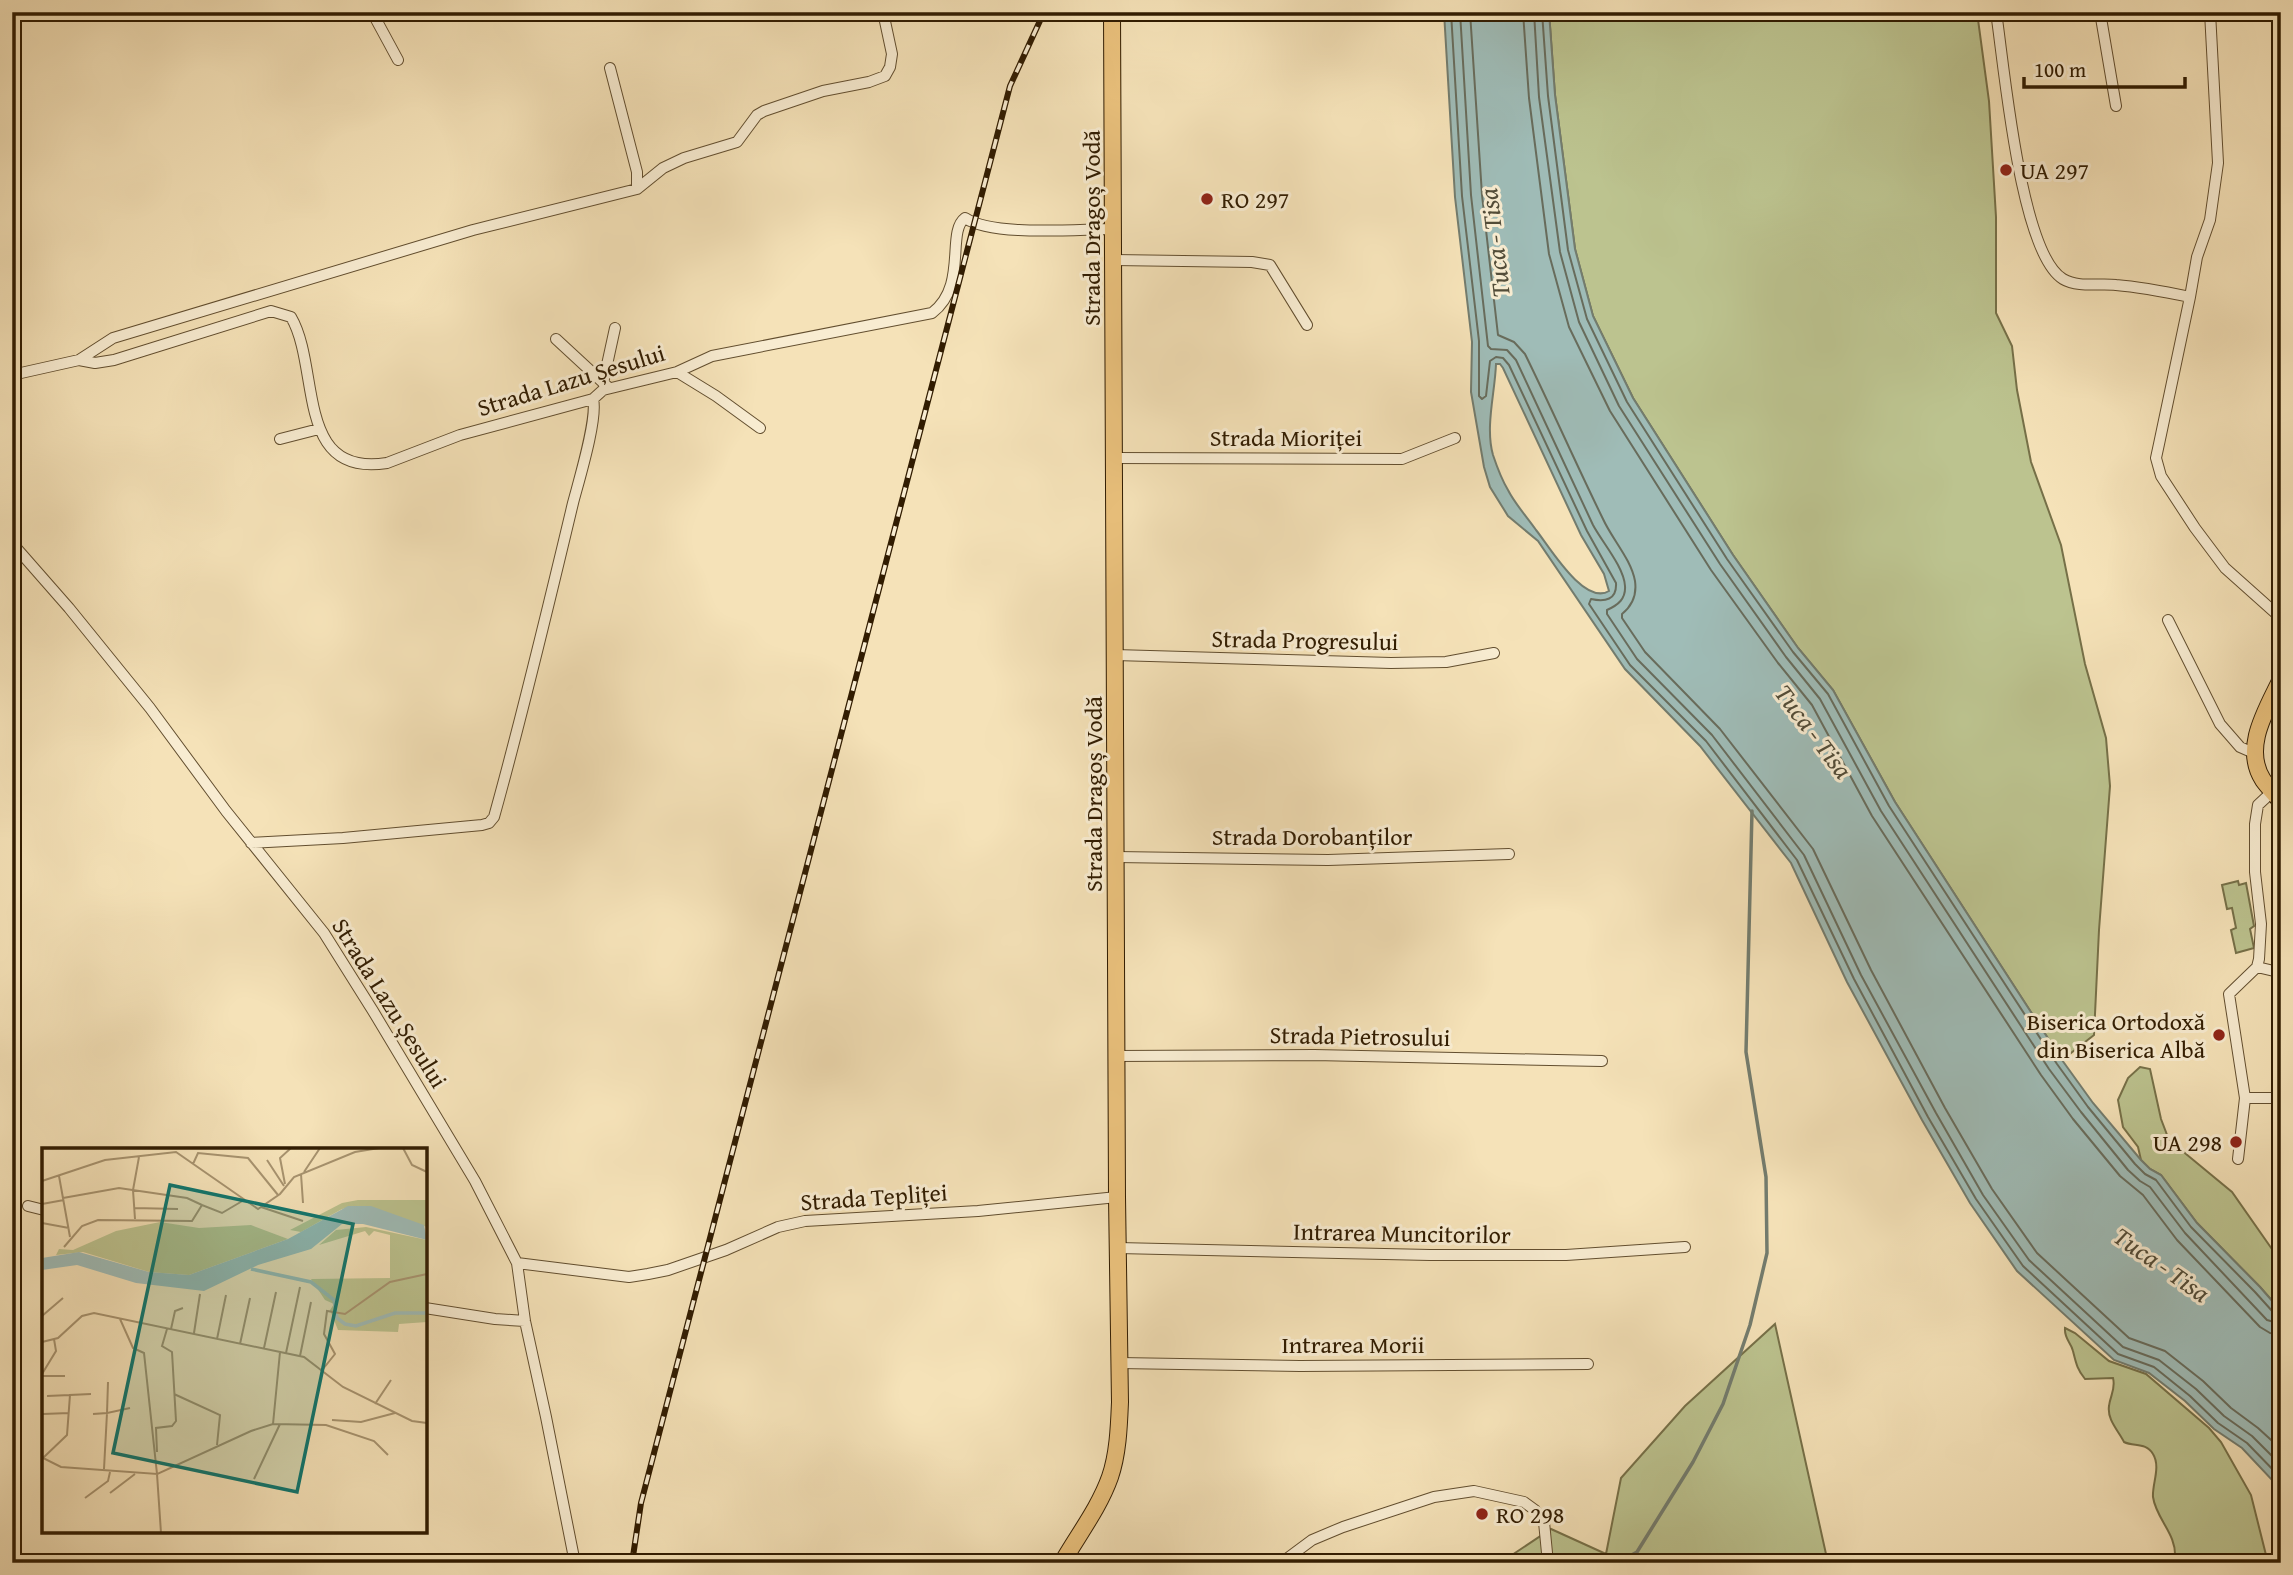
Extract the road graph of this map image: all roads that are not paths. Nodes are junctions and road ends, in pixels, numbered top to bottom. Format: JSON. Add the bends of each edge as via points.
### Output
{"nodes":[{"id":1,"x":372,"y":12,"type":"edge"},
{"id":2,"x":883,"y":12,"type":"edge"},
{"id":3,"x":1112,"y":12,"type":"edge"},
{"id":4,"x":1996,"y":12,"type":"edge"},
{"id":5,"x":2100,"y":12,"type":"edge"},
{"id":6,"x":2210,"y":12,"type":"edge"},
{"id":7,"x":397,"y":60,"type":"dead end"},
{"id":8,"x":610,"y":68,"type":"dead end"},
{"id":9,"x":2116,"y":106,"type":"dead end"},
{"id":10,"x":637,"y":189,"type":"junction"},
{"id":11,"x":1113,"y":229,"type":"junction"},
{"id":12,"x":1114,"y":260,"type":"junction"},
{"id":13,"x":2190,"y":297,"type":"junction"},
{"id":14,"x":1307,"y":325,"type":"dead end"},
{"id":15,"x":615,"y":328,"type":"dead end"},
{"id":16,"x":556,"y":339,"type":"dead end"},
{"id":17,"x":79,"y":360,"type":"junction"},
{"id":18,"x":677,"y":372,"type":"junction"},
{"id":19,"x":12,"y":375,"type":"edge"},
{"id":20,"x":606,"y":386,"type":"junction"},
{"id":21,"x":593,"y":399,"type":"junction"},
{"id":22,"x":760,"y":428,"type":"dead end"},
{"id":23,"x":319,"y":429,"type":"junction"},
{"id":24,"x":280,"y":439,"type":"dead end"},
{"id":25,"x":1455,"y":439,"type":"dead end"},
{"id":26,"x":1114,"y":458,"type":"junction"},
{"id":27,"x":12,"y":543,"type":"edge"},
{"id":28,"x":2281,"y":618,"type":"edge"},
{"id":29,"x":2168,"y":620,"type":"dead end"},
{"id":30,"x":1494,"y":653,"type":"dead end"},
{"id":31,"x":1115,"y":655,"type":"junction"},
{"id":32,"x":2281,"y":679,"type":"edge"},
{"id":33,"x":2256,"y":754,"type":"junction"},
{"id":34,"x":2277,"y":796,"type":"edge"},
{"id":35,"x":251,"y":843,"type":"junction"},
{"id":36,"x":1510,"y":854,"type":"dead end"},
{"id":37,"x":1116,"y":857,"type":"junction"},
{"id":38,"x":2257,"y":967,"type":"junction"},
{"id":39,"x":2281,"y":970,"type":"edge"},
{"id":40,"x":1117,"y":1056,"type":"junction"},
{"id":41,"x":1602,"y":1061,"type":"dead end"},
{"id":42,"x":2245,"y":1098,"type":"junction"},
{"id":43,"x":2281,"y":1098,"type":"edge"},
{"id":44,"x":2238,"y":1158,"type":"dead end"},
{"id":45,"x":1117,"y":1196,"type":"junction"},
{"id":46,"x":28,"y":1206,"type":"dead end"},
{"id":47,"x":42,"y":1210,"type":"edge"},
{"id":48,"x":1685,"y":1247,"type":"dead end"},
{"id":49,"x":1118,"y":1248,"type":"junction"},
{"id":50,"x":517,"y":1263,"type":"junction"},
{"id":51,"x":427,"y":1308,"type":"edge"},
{"id":52,"x":524,"y":1321,"type":"junction"},
{"id":53,"x":1119,"y":1363,"type":"junction"},
{"id":54,"x":1587,"y":1364,"type":"dead end"},
{"id":55,"x":575,"y":1563,"type":"edge"},
{"id":56,"x":1062,"y":1563,"type":"edge"},
{"id":57,"x":1281,"y":1563,"type":"edge"},
{"id":58,"x":1548,"y":1563,"type":"edge"}],
"edges":[{"from":1,"to":7,"type":"street"},
{"from":2,"to":10,"type":"street","name":"Strada Lazu Șesului","via":[[892,54],[885,76],[764,111],[737,142],[684,158]]},
{"from":3,"to":11,"type":"main road","name":"Strada Dragoș Vodă"},
{"from":4,"to":13,"type":"street","via":[[2016,164],[2049,263],[2072,283],[2114,284]]},
{"from":5,"to":9,"type":"street"},
{"from":6,"to":13,"type":"street","via":[[2218,163],[2210,220]]},
{"from":8,"to":10,"type":"street","via":[[637,172]]},
{"from":10,"to":17,"type":"street","name":"Strada Lazu Șesului","via":[[473,230],[113,338]]},
{"from":11,"to":12,"type":"main road","name":"Strada Dragoș Vodă"},
{"from":11,"to":18,"type":"street","name":"Strada Lazu Șesului","via":[[1001,229],[965,218],[958,224],[949,295],[932,313],[739,350]]},
{"from":12,"to":14,"type":"street","via":[[1270,265]]},
{"from":12,"to":26,"type":"main road","name":"Strada Dragoș Vodă"},
{"from":13,"to":28,"type":"street","via":[[2158,444],[2161,476],[2225,568]]},
{"from":15,"to":20,"type":"street"},
{"from":16,"to":20,"type":"street"},
{"from":17,"to":19,"type":"street","name":"Strada Lazu Șesului"},
{"from":17,"to":23,"type":"street","name":"Strada Lazu Șesului","via":[[114,360],[271,311],[281,312],[291,317],[299,336]]},
{"from":18,"to":20,"type":"street","name":"Strada Lazu Șesului"},
{"from":18,"to":22,"type":"street"},
{"from":20,"to":21,"type":"street","name":"Strada Lazu Șesului"},
{"from":21,"to":23,"type":"street","name":"Strada Lazu Șesului","via":[[460,435],[387,464],[347,461],[334,452]]},
{"from":21,"to":35,"type":"street","via":[[593,421],[579,481],[494,817],[482,825]]},
{"from":23,"to":24,"type":"street"},
{"from":25,"to":26,"type":"street","name":"Strada Mioriței","via":[[1402,458]]},
{"from":26,"to":31,"type":"main road","name":"Strada Dragoș Vodă"},
{"from":27,"to":35,"type":"street","name":"Strada Lazu Șesului","via":[[150,708]]},
{"from":29,"to":33,"type":"street","via":[[2220,724],[2240,747]]},
{"from":30,"to":31,"type":"street","name":"Strada Progresului","via":[[1446,662],[1391,663]]},
{"from":31,"to":37,"type":"main road","name":"Strada Dragoș Vodă"},
{"from":32,"to":33,"type":"main road","via":[[2261,720]]},
{"from":33,"to":34,"type":"main road","via":[[2262,779]]},
{"from":34,"to":38,"type":"street","via":[[2258,806],[2255,824],[2261,924]]},
{"from":35,"to":50,"type":"street","name":"Strada Lazu Șesului","via":[[324,933],[475,1181]]},
{"from":36,"to":37,"type":"street","name":"Strada Dorobanților","via":[[1328,860]]},
{"from":37,"to":40,"type":"main road","name":"Strada Dragoș Vodă"},
{"from":38,"to":39,"type":"street"},
{"from":38,"to":42,"type":"street","via":[[2229,994]]},
{"from":40,"to":41,"type":"street","name":"Strada Pietrosului"},
{"from":40,"to":45,"type":"main road","name":"Strada Dragoș Vodă"},
{"from":42,"to":43,"type":"street"},
{"from":42,"to":44,"type":"street"},
{"from":45,"to":49,"type":"main road","name":"Strada Dragoș Vodă"},
{"from":45,"to":50,"type":"street","name":"Strada Tepliței","via":[[990,1210],[805,1221],[668,1270],[629,1277]]},
{"from":46,"to":47,"type":"street"},
{"from":48,"to":49,"type":"street","name":"Intrarea Muncitorilor","via":[[1566,1255]]},
{"from":49,"to":53,"type":"main road","name":"Strada Dragoș Vodă"},
{"from":50,"to":52,"type":"street","name":"Strada Lazu Șesului"},
{"from":51,"to":52,"type":"street"},
{"from":52,"to":55,"type":"street","name":"Strada Lazu Șesului"},
{"from":53,"to":54,"type":"street","name":"Intrarea Morii"},
{"from":53,"to":56,"type":"main road","name":"Strada Dragoș Vodă","via":[[1118,1434],[1110,1476]]},
{"from":57,"to":58,"type":"street","via":[[1312,1540],[1343,1527],[1434,1497],[1474,1491],[1524,1502],[1535,1510],[1544,1522]]}]}
